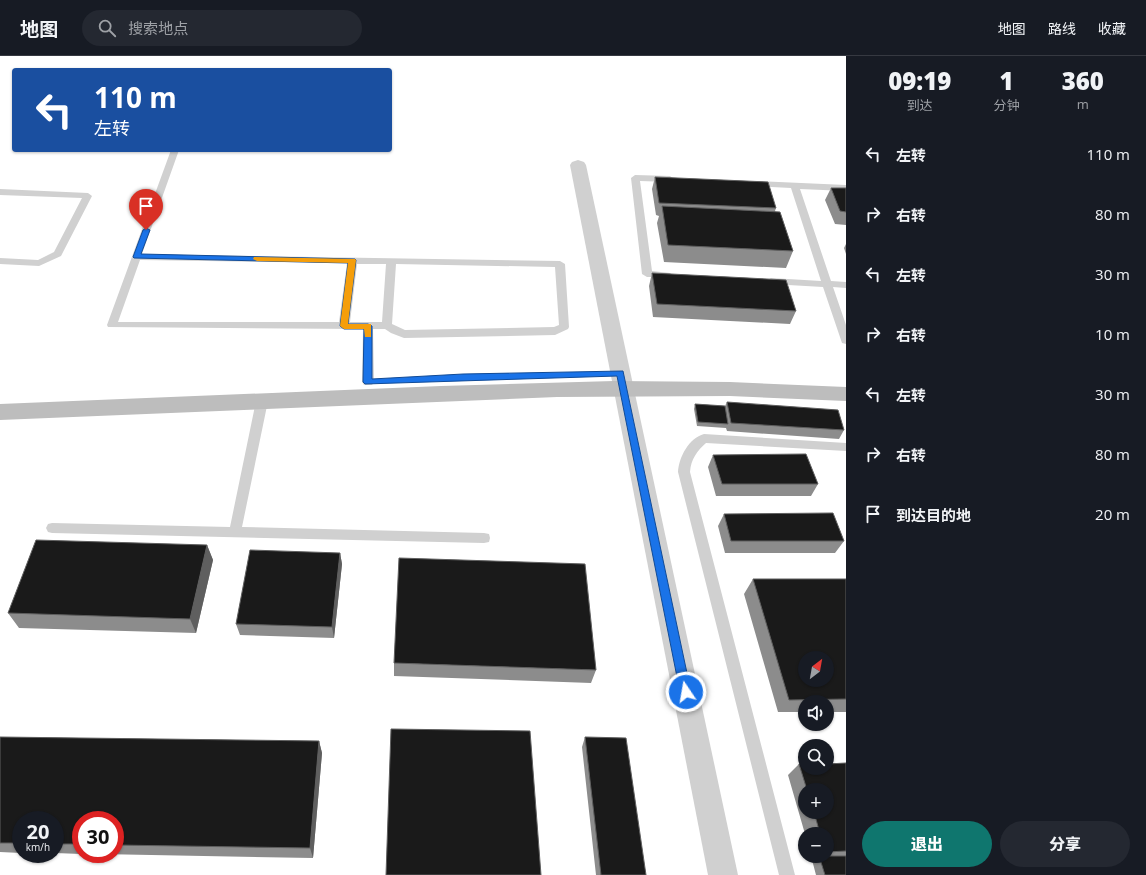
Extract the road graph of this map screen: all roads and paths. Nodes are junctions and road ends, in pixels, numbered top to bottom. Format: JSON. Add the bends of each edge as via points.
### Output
{"nodes":[{"id":1,"x":174,"y":152,"type":"edge"},
{"id":2,"x":578,"y":165,"type":"dead end"},
{"id":3,"x":682,"y":180,"type":"edge"},
{"id":4,"x":746,"y":183,"type":"edge"},
{"id":5,"x":794,"y":186,"type":"junction"},
{"id":6,"x":846,"y":188,"type":"edge"},
{"id":7,"x":0,"y":192,"type":"edge"},
{"id":8,"x":136,"y":257,"type":"junction"},
{"id":9,"x":352,"y":260,"type":"junction"},
{"id":10,"x":0,"y":261,"type":"edge"},
{"id":11,"x":391,"y":261,"type":"junction"},
{"id":12,"x":678,"y":275,"type":"edge"},
{"id":13,"x":764,"y":280,"type":"edge"},
{"id":14,"x":827,"y":284,"type":"junction"},
{"id":15,"x":846,"y":285,"type":"edge"},
{"id":16,"x":387,"y":325,"type":"junction"},
{"id":17,"x":344,"y":326,"type":"junction"},
{"id":18,"x":368,"y":326,"type":"junction"},
{"id":19,"x":846,"y":340,"type":"edge"},
{"id":20,"x":846,"y":379,"type":"edge"},
{"id":21,"x":622,"y":381,"type":"junction"},
{"id":22,"x":368,"y":382,"type":"junction"},
{"id":23,"x":846,"y":394,"type":"edge"},
{"id":24,"x":0,"y":396,"type":"edge"},
{"id":25,"x":262,"y":401,"type":"junction"},
{"id":26,"x":0,"y":412,"type":"edge"},
{"id":27,"x":846,"y":447,"type":"edge"},
{"id":28,"x":52,"y":528,"type":"dead end"},
{"id":29,"x":235,"y":532,"type":"junction"},
{"id":30,"x":484,"y":538,"type":"dead end"},
{"id":31,"x":723,"y":875,"type":"edge"},
{"id":32,"x":787,"y":875,"type":"edge"}],
"edges":[{"from":1,"to":8,"type":"lane"},
{"from":2,"to":21,"type":"street"},
{"from":3,"to":12,"type":"lane","via":[[635,178],[647,274]]},
{"from":4,"to":5,"type":"lane"},
{"from":5,"to":6,"type":"lane"},
{"from":5,"to":14,"type":"lane"},
{"from":7,"to":10,"type":"lane","via":[[88,196],[58,254],[39,263]]},
{"from":8,"to":9,"type":"lane"},
{"from":8,"to":17,"type":"lane","via":[[112,325]]},
{"from":9,"to":11,"type":"lane"},
{"from":9,"to":17,"type":"lane"},
{"from":11,"to":16,"type":"lane"},
{"from":11,"to":16,"type":"lane","via":[[560,264],[564,327],[555,331],[404,334]]},
{"from":13,"to":14,"type":"lane"},
{"from":14,"to":15,"type":"lane"},
{"from":14,"to":19,"type":"lane"},
{"from":16,"to":18,"type":"lane"},
{"from":17,"to":18,"type":"lane"},
{"from":18,"to":22,"type":"lane"},
{"from":20,"to":21,"type":"street","via":[[771,374]]},
{"from":21,"to":22,"type":"street","via":[[463,377]]},
{"from":21,"to":23,"type":"street"},
{"from":21,"to":25,"type":"street","via":[[465,392]]},
{"from":21,"to":31,"type":"street"},
{"from":22,"to":24,"type":"street"},
{"from":25,"to":26,"type":"street"},
{"from":25,"to":29,"type":"lane"},
{"from":27,"to":32,"type":"lane","via":[[704,438],[689,452],[684,463],[684,472]]},
{"from":28,"to":29,"type":"lane"},
{"from":29,"to":30,"type":"lane"}]}
